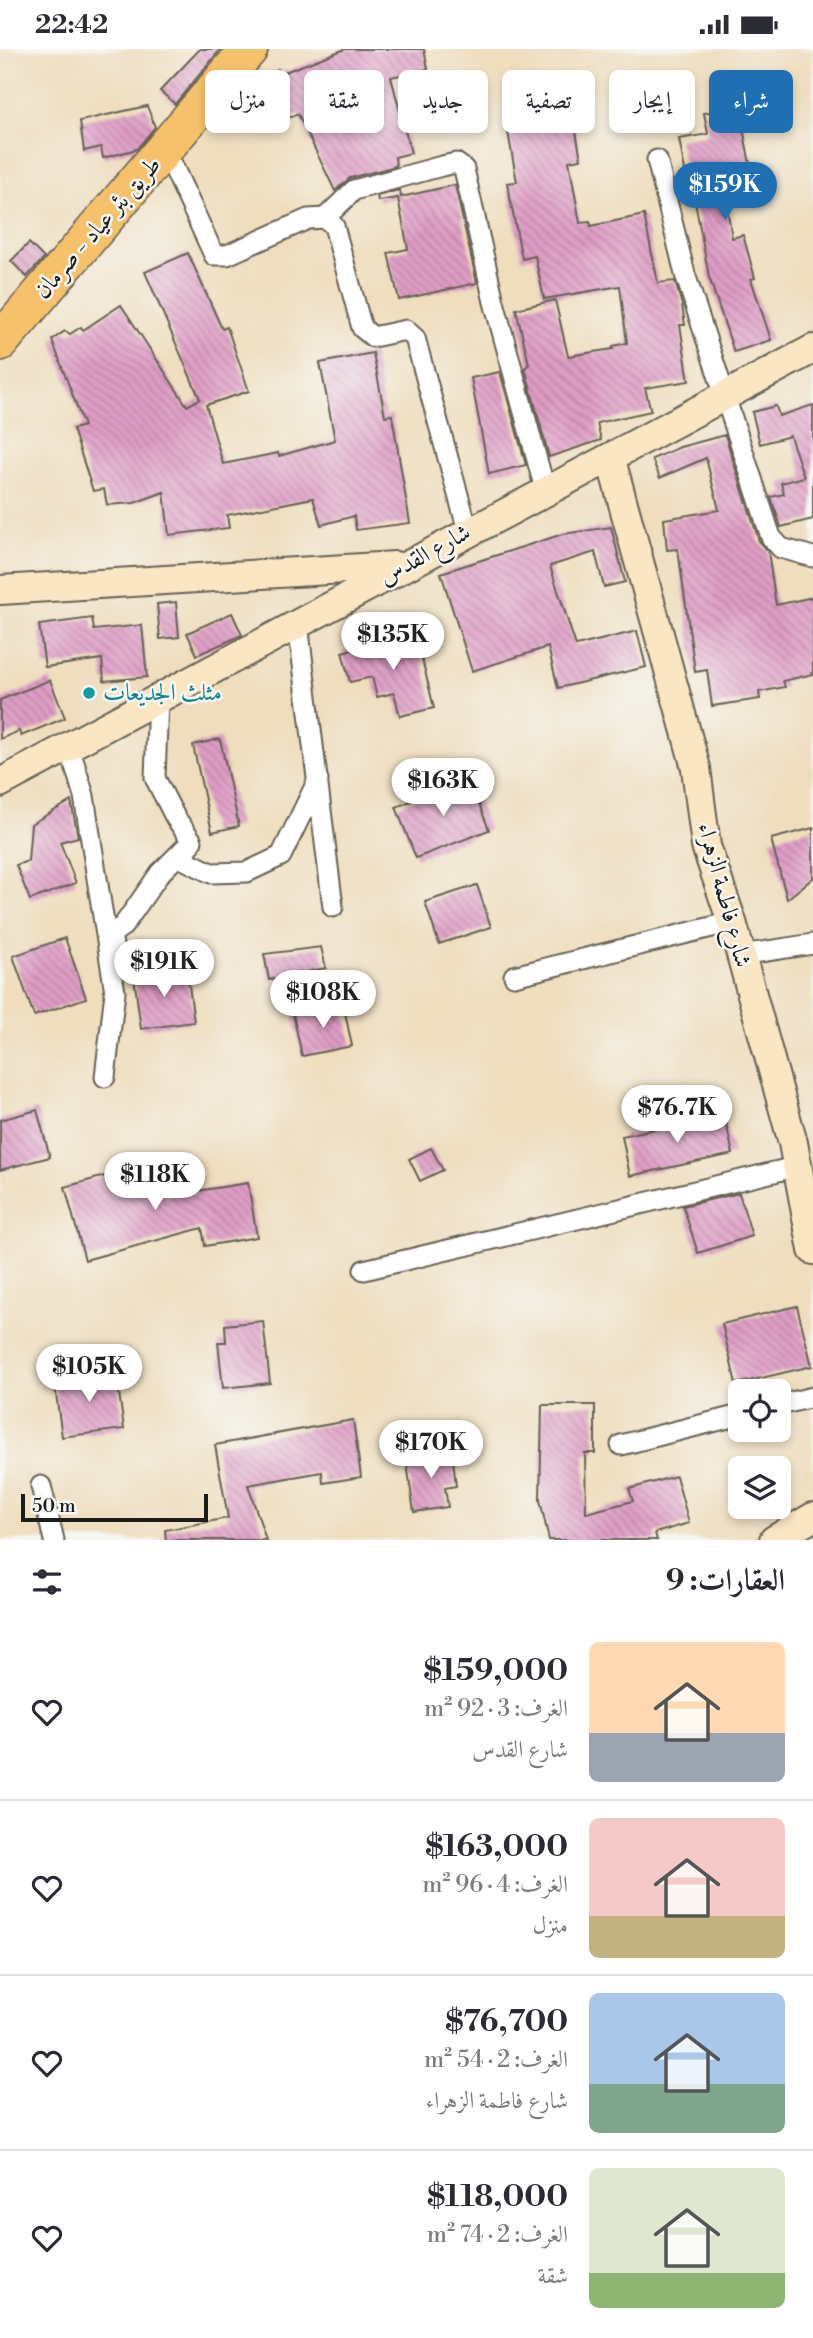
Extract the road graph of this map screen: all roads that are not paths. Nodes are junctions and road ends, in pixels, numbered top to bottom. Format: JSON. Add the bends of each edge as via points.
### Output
{"nodes":[{"id":1,"x":249,"y":49,"type":"edge"},
{"id":2,"x":165,"y":149,"type":"junction"},
{"id":3,"x":657,"y":160,"type":"dead end"},
{"id":4,"x":325,"y":218,"type":"junction"},
{"id":5,"x":0,"y":342,"type":"edge"},
{"id":6,"x":813,"y":349,"type":"edge"},
{"id":7,"x":727,"y":396,"type":"junction"},
{"id":8,"x":611,"y":460,"type":"junction"},
{"id":9,"x":546,"y":493,"type":"junction"},
{"id":10,"x":468,"y":531,"type":"junction"},
{"id":11,"x":813,"y":557,"type":"edge"},
{"id":12,"x":405,"y":566,"type":"junction"},
{"id":13,"x":0,"y":590,"type":"edge"},
{"id":14,"x":298,"y":624,"type":"junction"},
{"id":15,"x":158,"y":699,"type":"junction"},
{"id":16,"x":69,"y":746,"type":"junction"},
{"id":17,"x":318,"y":778,"type":"junction"},
{"id":18,"x":0,"y":783,"type":"edge"},
{"id":19,"x":192,"y":841,"type":"junction"},
{"id":20,"x":333,"y":908,"type":"dead end"},
{"id":21,"x":733,"y":922,"type":"junction"},
{"id":22,"x":813,"y":944,"type":"edge"},
{"id":23,"x":741,"y":955,"type":"junction"},
{"id":24,"x":514,"y":976,"type":"dead end"},
{"id":25,"x":115,"y":992,"type":"junction"},
{"id":26,"x":106,"y":1077,"type":"dead end"},
{"id":27,"x":800,"y":1150,"type":"edge"},
{"id":28,"x":813,"y":1250,"type":"edge"},
{"id":29,"x":364,"y":1270,"type":"dead end"},
{"id":30,"x":813,"y":1397,"type":"edge"},
{"id":31,"x":791,"y":1402,"type":"edge"},
{"id":32,"x":728,"y":1418,"type":"edge"},
{"id":33,"x":621,"y":1445,"type":"dead end"},
{"id":34,"x":41,"y":1486,"type":"dead end"},
{"id":35,"x":813,"y":1517,"type":"edge"},
{"id":36,"x":54,"y":1540,"type":"edge"},
{"id":37,"x":774,"y":1540,"type":"edge"}],
"edges":[{"from":1,"to":2,"type":"highway","name":"طريق بئر عياد - صرمان"},
{"from":2,"to":4,"type":"street","via":[[214,255],[228,255],[308,219]]},
{"from":2,"to":5,"type":"highway","name":"طريق بئر عياد - صرمان"},
{"from":3,"to":7,"type":"street","via":[[685,274]]},
{"from":4,"to":9,"type":"street","via":[[354,190],[456,163],[464,169],[494,302]]},
{"from":4,"to":10,"type":"street","via":[[339,234],[362,328],[373,337],[406,330],[415,338]]},
{"from":6,"to":7,"type":"street","name":"شارع القدس"},
{"from":7,"to":8,"type":"street","name":"شارع القدس"},
{"from":7,"to":11,"type":"street","via":[[771,537],[781,548]]},
{"from":8,"to":9,"type":"street","name":"شارع القدس"},
{"from":8,"to":21,"type":"street","name":"شارع فاطمة الزهراء","via":[[696,768],[706,846]]},
{"from":9,"to":10,"type":"street","name":"شارع القدس"},
{"from":10,"to":12,"type":"street","name":"شارع القدس"},
{"from":12,"to":13,"type":"street"},
{"from":12,"to":14,"type":"street","name":"شارع القدس"},
{"from":14,"to":15,"type":"street","name":"شارع القدس"},
{"from":14,"to":17,"type":"street"},
{"from":15,"to":16,"type":"street","name":"شارع القدس"},
{"from":15,"to":19,"type":"street","via":[[155,778]]},
{"from":16,"to":18,"type":"street","name":"شارع القدس"},
{"from":16,"to":25,"type":"street","via":[[84,796]]},
{"from":17,"to":19,"type":"street","via":[[281,856],[247,872],[211,873],[183,859]]},
{"from":17,"to":20,"type":"street"},
{"from":19,"to":25,"type":"street","via":[[160,873],[123,926],[111,934]]},
{"from":21,"to":23,"type":"street","name":"شارع فاطمة الزهراء"},
{"from":21,"to":24,"type":"street"},
{"from":22,"to":23,"type":"street"},
{"from":23,"to":27,"type":"street","name":"شارع فاطمة الزهراء"},
{"from":25,"to":26,"type":"street"},
{"from":27,"to":28,"type":"street","name":"شارع فاطمة الزهراء"},
{"from":27,"to":29,"type":"street"},
{"from":30,"to":31,"type":"street"},
{"from":32,"to":33,"type":"street"},
{"from":34,"to":36,"type":"street"},
{"from":35,"to":37,"type":"street"}]}
